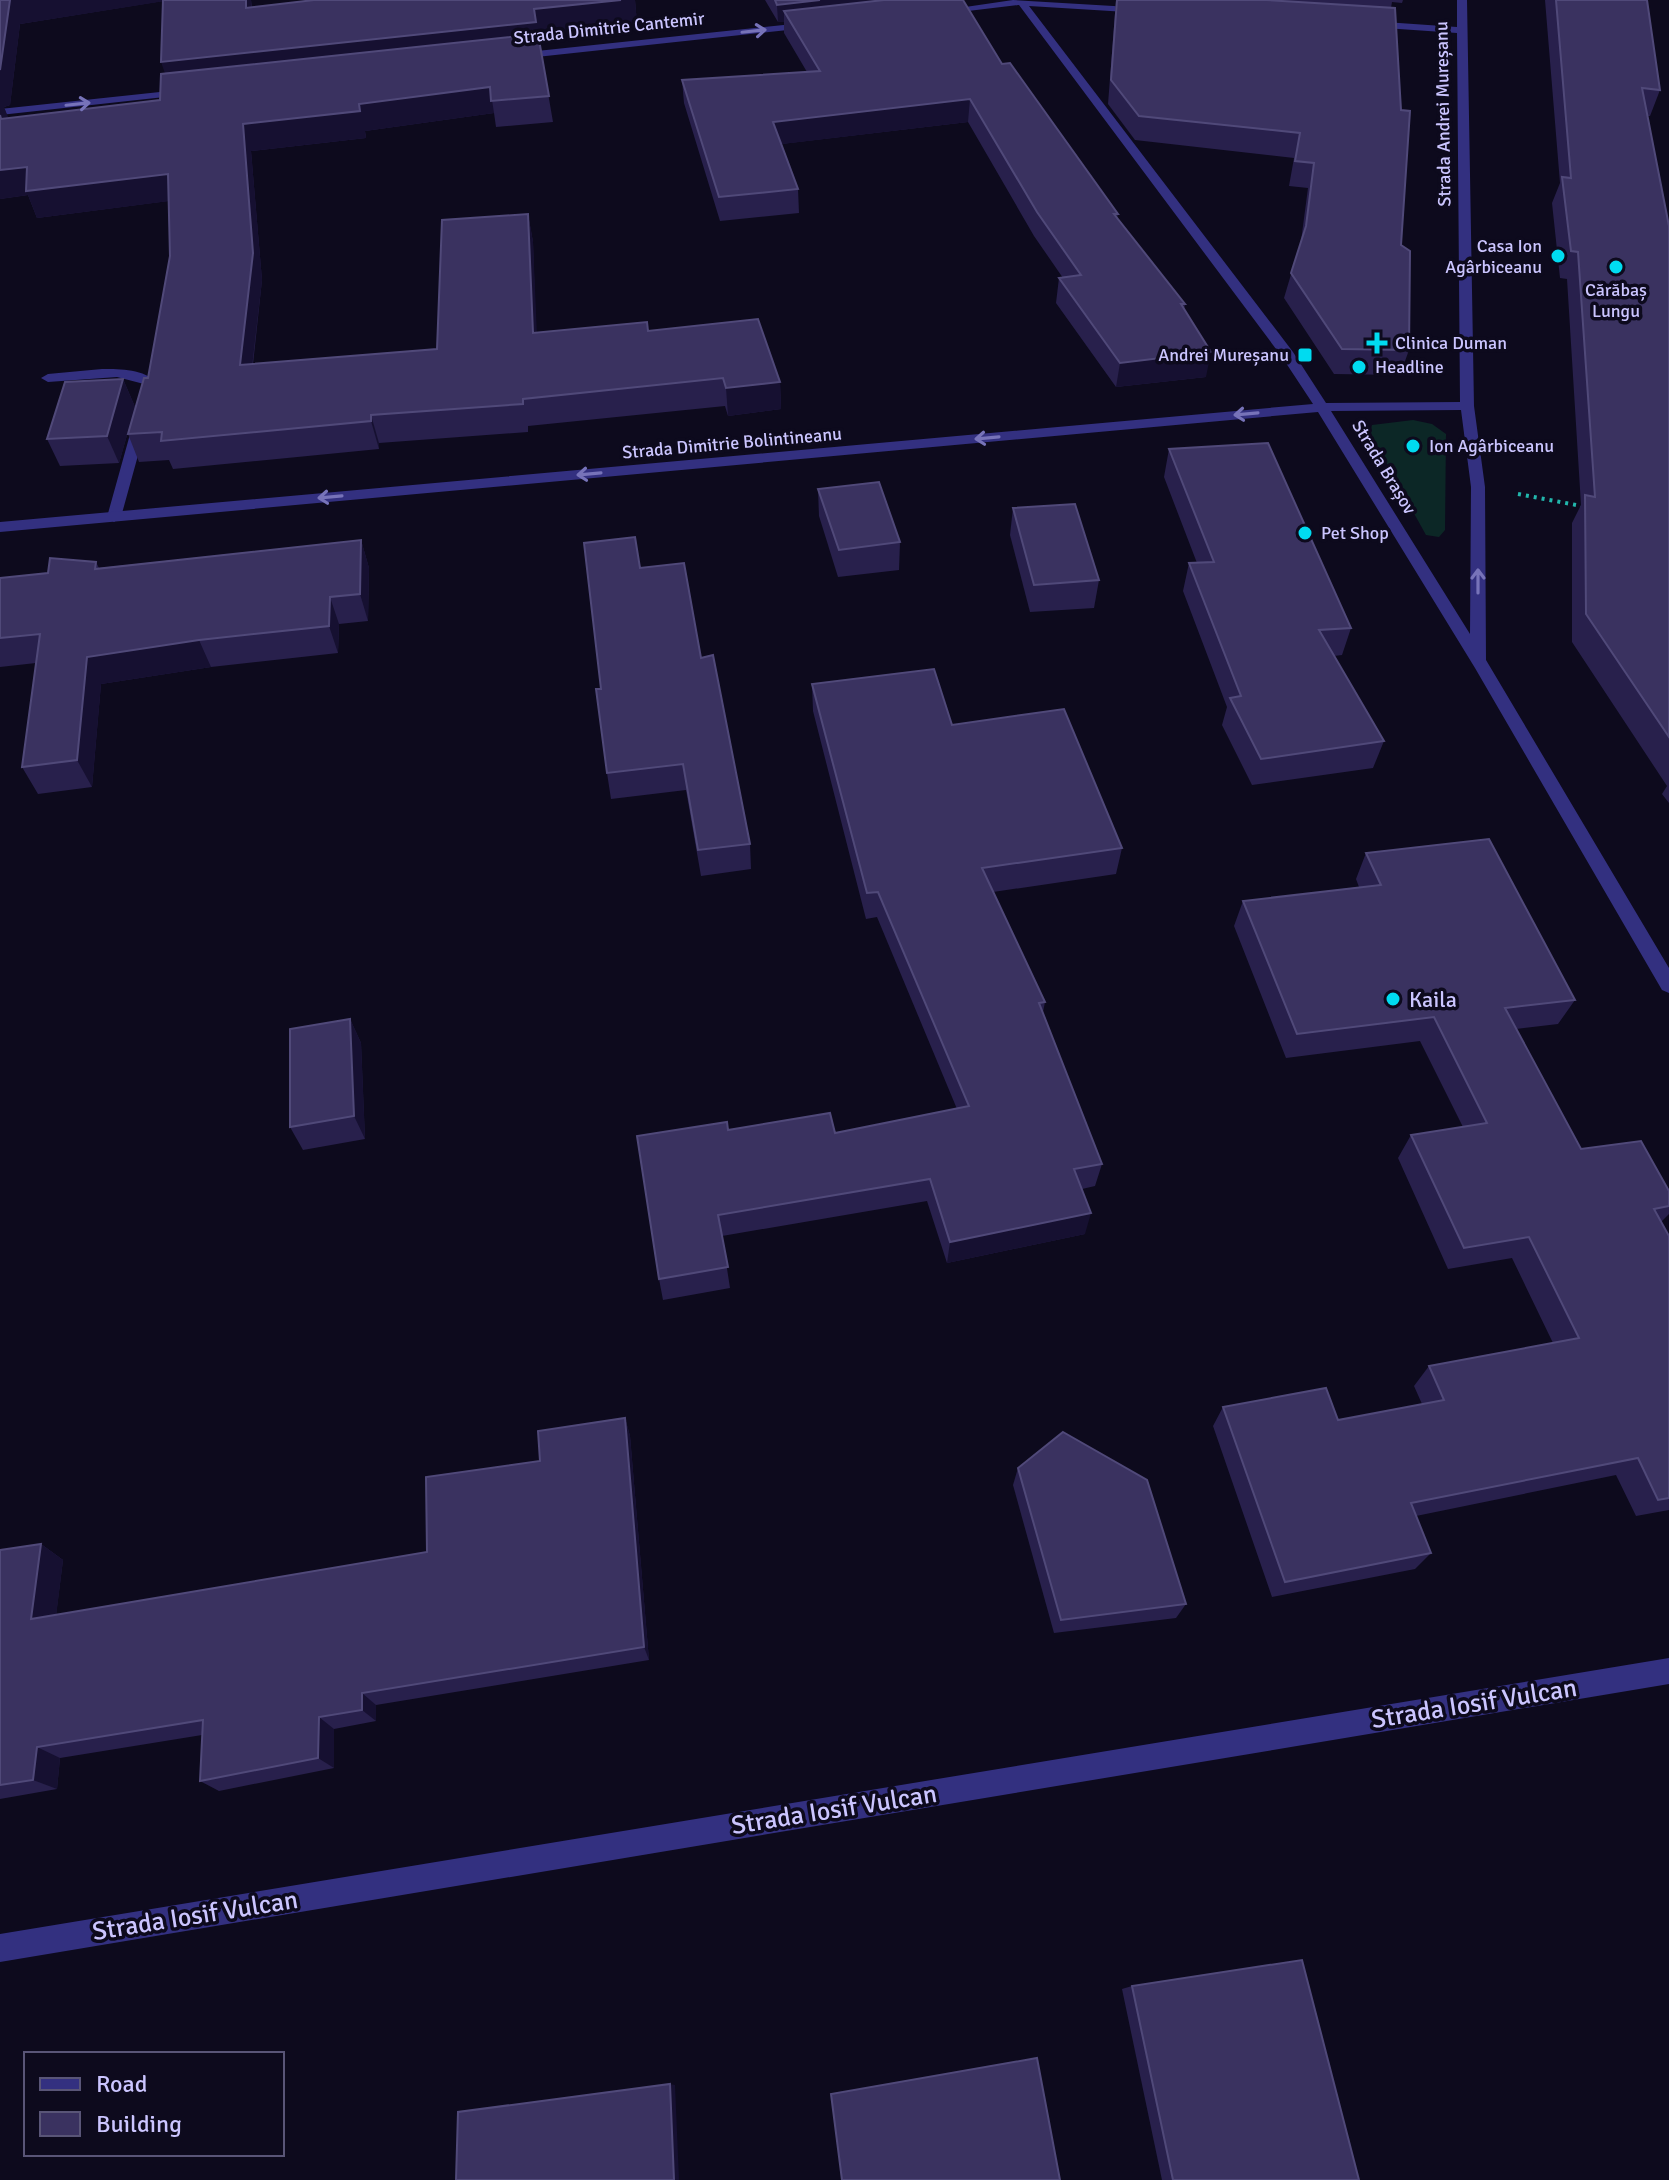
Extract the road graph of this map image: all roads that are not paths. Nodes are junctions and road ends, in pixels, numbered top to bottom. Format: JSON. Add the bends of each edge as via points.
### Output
{"nodes":[{"id":1,"x":1462,"y":0,"type":"edge"},
{"id":2,"x":1021,"y":1,"type":"edge"},
{"id":3,"x":1150,"y":10,"type":"edge"},
{"id":4,"x":936,"y":11,"type":"edge"},
{"id":5,"x":825,"y":23,"type":"edge"},
{"id":6,"x":1353,"y":23,"type":"edge"},
{"id":7,"x":1462,"y":30,"type":"junction"},
{"id":8,"x":507,"y":57,"type":"edge"},
{"id":9,"x":206,"y":90,"type":"edge"},
{"id":10,"x":0,"y":112,"type":"edge"},
{"id":11,"x":48,"y":378,"type":"dead end"},
{"id":12,"x":1467,"y":406,"type":"junction"},
{"id":13,"x":1324,"y":407,"type":"junction"},
{"id":14,"x":114,"y":517,"type":"junction"},
{"id":15,"x":0,"y":527,"type":"edge"},
{"id":16,"x":1478,"y":659,"type":"junction"},
{"id":17,"x":1669,"y":985,"type":"edge"},
{"id":18,"x":1669,"y":1671,"type":"edge"},
{"id":19,"x":0,"y":1948,"type":"edge"}],
"edges":[{"from":1,"to":7,"type":"street","name":"Strada Andrei Mureșanu"},
{"from":2,"to":3,"type":"street"},
{"from":2,"to":4,"type":"street"},
{"from":2,"to":13,"type":"street","name":"Strada Brașov"},
{"from":8,"to":5,"type":"street","name":"Strada Dimitrie Cantemir","one_way":true},
{"from":6,"to":7,"type":"street"},
{"from":7,"to":12,"type":"street","name":"Strada Andrei Mureșanu"},
{"from":10,"to":9,"type":"street","one_way":true},
{"from":11,"to":14,"type":"street","via":[[129,373],[151,383]]},
{"from":12,"to":13,"type":"street","name":"Strada Dimitrie Bolintineanu"},
{"from":16,"to":12,"type":"street","name":"Strada Andrei Mureșanu","one_way":true,"via":[[1478,487]]},
{"from":13,"to":14,"type":"street","name":"Strada Dimitrie Bolintineanu","one_way":true},
{"from":13,"to":16,"type":"street","name":"Strada Brașov"},
{"from":14,"to":15,"type":"street","name":"Strada Dimitrie Bolintineanu"},
{"from":16,"to":17,"type":"street","name":"Strada Brașov"},
{"from":18,"to":19,"type":"street","name":"Strada Iosif Vulcan"}]}
